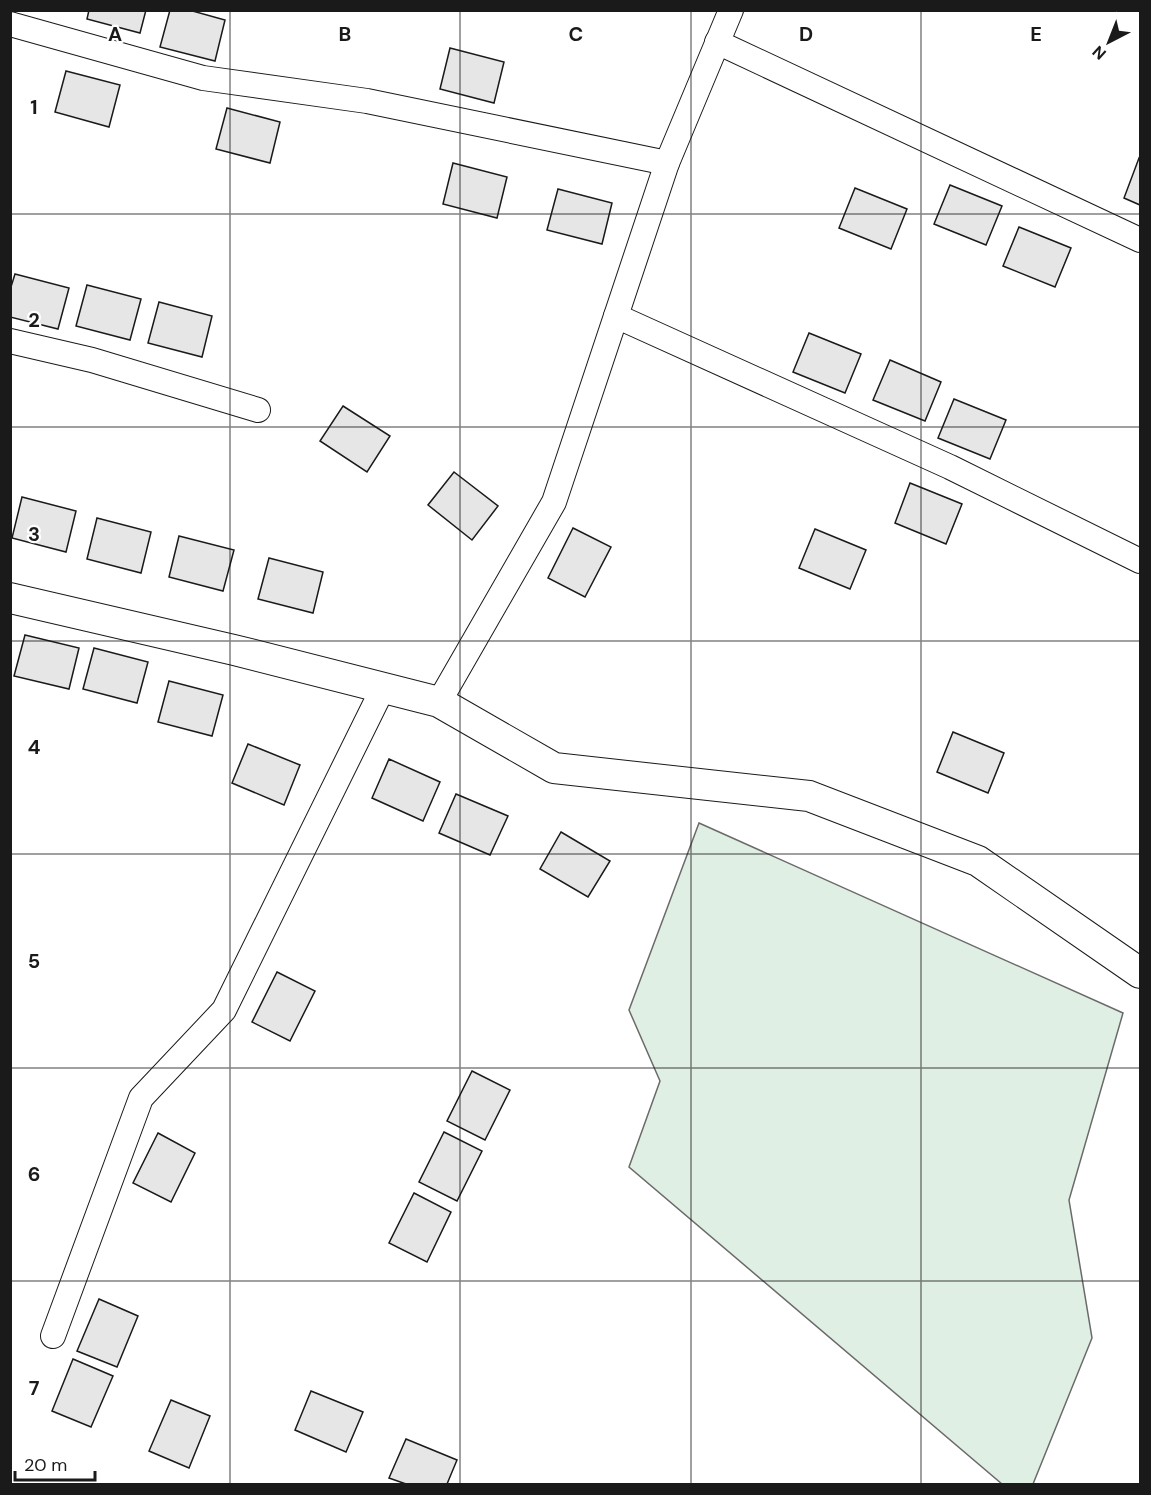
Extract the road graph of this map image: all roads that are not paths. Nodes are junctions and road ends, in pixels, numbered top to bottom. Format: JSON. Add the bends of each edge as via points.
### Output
{"nodes":[{"id":1,"x":731,"y":10,"type":"edge"},
{"id":2,"x":10,"y":24,"type":"edge"},
{"id":3,"x":717,"y":42,"type":"junction"},
{"id":4,"x":667,"y":163,"type":"junction"},
{"id":5,"x":1140,"y":240,"type":"edge"},
{"id":6,"x":616,"y":316,"type":"junction"},
{"id":7,"x":10,"y":341,"type":"edge"},
{"id":8,"x":258,"y":410,"type":"dead end"},
{"id":9,"x":1140,"y":561,"type":"edge"},
{"id":10,"x":10,"y":598,"type":"edge"},
{"id":11,"x":383,"y":688,"type":"junction"},
{"id":12,"x":439,"y":702,"type":"junction"},
{"id":13,"x":1140,"y":973,"type":"edge"},
{"id":14,"x":53,"y":1336,"type":"dead end"}],
"edges":[{"from":1,"to":3,"type":"street"},
{"from":2,"to":4,"type":"street","via":[[203,78],[367,102]]},
{"from":3,"to":4,"type":"street"},
{"from":3,"to":5,"type":"street"},
{"from":4,"to":6,"type":"street"},
{"from":6,"to":9,"type":"street","via":[[950,467]]},
{"from":6,"to":12,"type":"street","via":[[554,502]]},
{"from":7,"to":8,"type":"street","via":[[92,360]]},
{"from":10,"to":11,"type":"street"},
{"from":11,"to":12,"type":"street"},
{"from":11,"to":14,"type":"street","via":[[224,1010],[141,1098]]},
{"from":12,"to":13,"type":"street","via":[[554,768],[809,796],[978,861]]}]}
